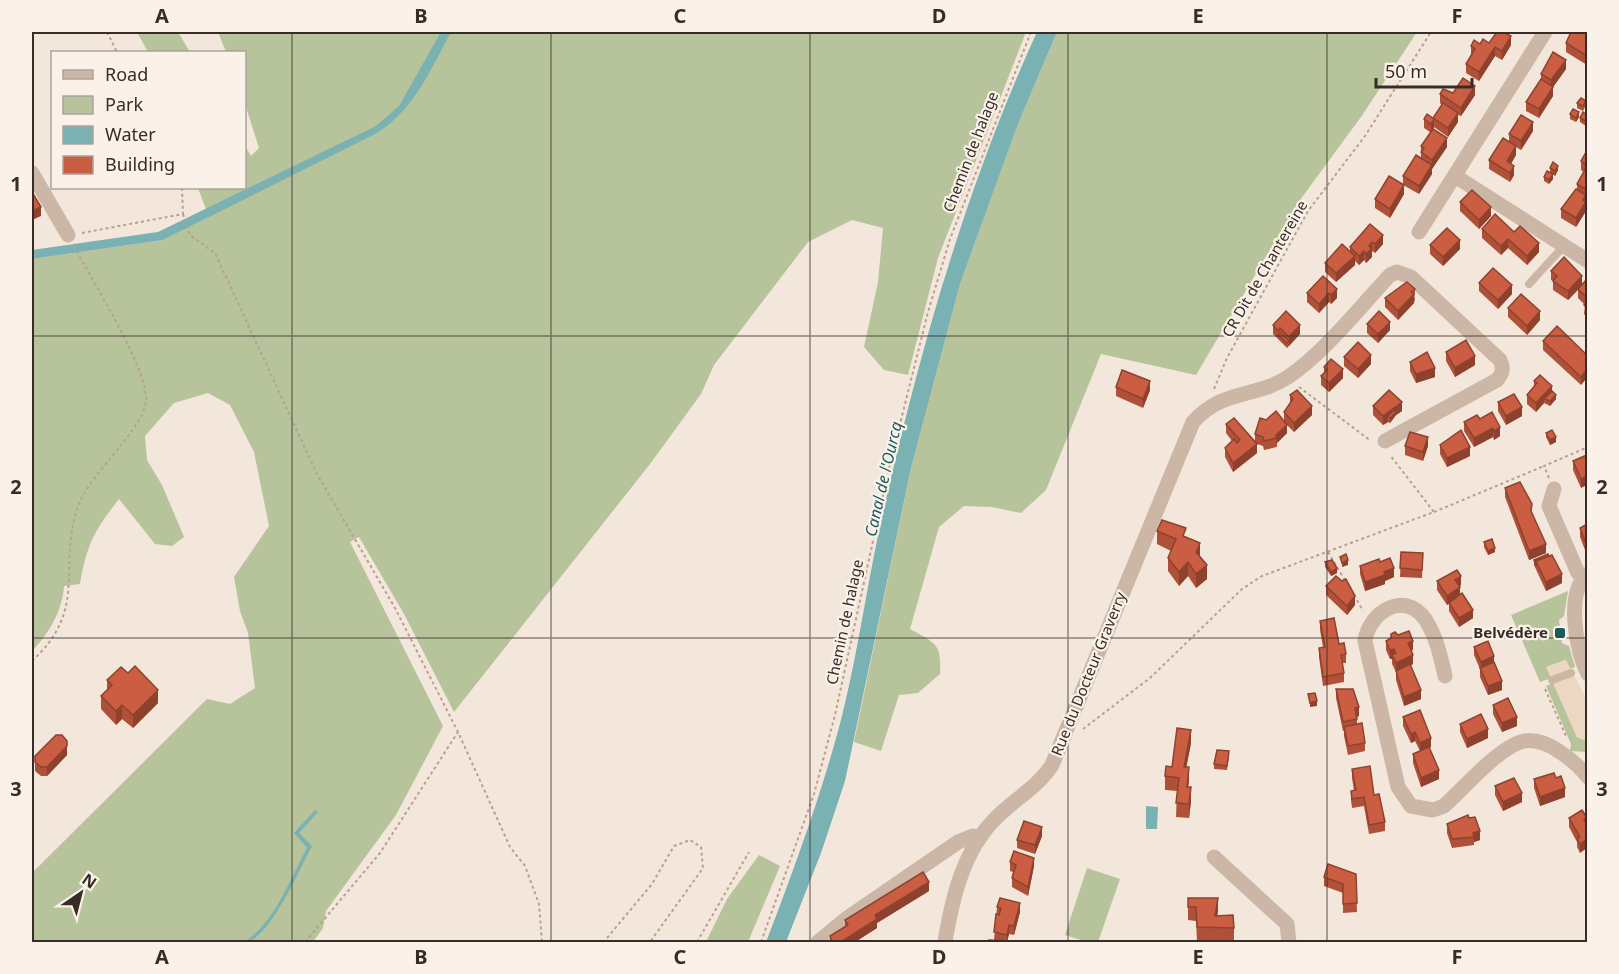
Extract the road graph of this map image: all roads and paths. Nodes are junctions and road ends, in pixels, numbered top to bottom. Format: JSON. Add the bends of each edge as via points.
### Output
{"nodes":[{"id":1,"x":107,"y":32,"type":"edge"},
{"id":2,"x":1031,"y":32,"type":"edge"},
{"id":3,"x":1431,"y":32,"type":"edge"},
{"id":4,"x":1545,"y":32,"type":"edge"},
{"id":5,"x":116,"y":51,"type":"edge"},
{"id":6,"x":32,"y":174,"type":"edge"},
{"id":7,"x":1455,"y":176,"type":"junction"},
{"id":8,"x":182,"y":189,"type":"edge"},
{"id":9,"x":183,"y":214,"type":"junction"},
{"id":10,"x":1419,"y":232,"type":"dead end"},
{"id":11,"x":68,"y":235,"type":"junction"},
{"id":12,"x":1563,"y":247,"type":"junction"},
{"id":13,"x":1586,"y":257,"type":"edge"},
{"id":14,"x":1529,"y":284,"type":"dead end"},
{"id":15,"x":1292,"y":382,"type":"dead end"},
{"id":16,"x":1212,"y":404,"type":"junction"},
{"id":17,"x":1382,"y":441,"type":"junction"},
{"id":18,"x":1587,"y":447,"type":"edge"},
{"id":19,"x":1544,"y":466,"type":"junction"},
{"id":20,"x":1554,"y":489,"type":"joint"},
{"id":21,"x":1434,"y":512,"type":"junction"},
{"id":22,"x":1328,"y":552,"type":"junction"},
{"id":23,"x":1585,"y":576,"type":"edge"},
{"id":24,"x":1347,"y":582,"type":"edge"},
{"id":25,"x":1353,"y":592,"type":"edge"},
{"id":26,"x":1365,"y":613,"type":"dead end"},
{"id":27,"x":32,"y":661,"type":"edge"},
{"id":28,"x":1570,"y":673,"type":"dead end"},
{"id":29,"x":1587,"y":674,"type":"edge"},
{"id":30,"x":1445,"y":676,"type":"dead end"},
{"id":31,"x":1552,"y":680,"type":"joint"},
{"id":32,"x":458,"y":732,"type":"junction"},
{"id":33,"x":1065,"y":735,"type":"junction"},
{"id":34,"x":1568,"y":743,"type":"dead end"},
{"id":35,"x":1582,"y":761,"type":"edge"},
{"id":36,"x":1587,"y":777,"type":"edge"},
{"id":37,"x":979,"y":839,"type":"junction"},
{"id":38,"x":749,"y":852,"type":"dead end"},
{"id":39,"x":1214,"y":857,"type":"dead end"},
{"id":40,"x":607,"y":938,"type":"dead end"},
{"id":41,"x":305,"y":942,"type":"edge"},
{"id":42,"x":542,"y":942,"type":"edge"},
{"id":43,"x":650,"y":942,"type":"edge"},
{"id":44,"x":697,"y":942,"type":"edge"},
{"id":45,"x":760,"y":942,"type":"edge"},
{"id":46,"x":818,"y":942,"type":"edge"},
{"id":47,"x":945,"y":942,"type":"edge"},
{"id":48,"x":1288,"y":942,"type":"edge"}],
"edges":[{"from":1,"to":5,"type":"path"},
{"from":2,"to":45,"type":"path","name":"Chemin de halage","via":[[946,250],[889,468],[814,794]]},
{"from":3,"to":16,"type":"path","name":"CR Dit de Chantereine","via":[[1365,136],[1308,211],[1227,358],[1213,391]]},
{"from":4,"to":7,"type":"street"},
{"from":6,"to":11,"type":"street"},
{"from":7,"to":10,"type":"street"},
{"from":7,"to":12,"type":"street"},
{"from":8,"to":9,"type":"path"},
{"from":9,"to":11,"type":"path"},
{"from":9,"to":32,"type":"path","via":[[190,235],[214,252],[317,474],[395,608]]},
{"from":11,"to":27,"type":"path","via":[[142,374],[146,403],[77,507],[63,622]]},
{"from":12,"to":13,"type":"street"},
{"from":12,"to":14,"type":"lane"},
{"from":15,"to":17,"type":"path","via":[[1371,441]]},
{"from":16,"to":17,"type":"street","via":[[1287,378],[1390,275],[1404,273],[1500,360],[1503,374]]},
{"from":16,"to":33,"type":"street","name":"Rue du Docteur Graverry","via":[[1194,422],[1179,452]]},
{"from":17,"to":21,"type":"path"},
{"from":18,"to":19,"type":"path"},
{"from":19,"to":20,"type":"path"},
{"from":19,"to":21,"type":"path"},
{"from":20,"to":23,"type":"street","via":[[1549,506],[1578,573]]},
{"from":21,"to":22,"type":"path"},
{"from":22,"to":24,"type":"path"},
{"from":22,"to":33,"type":"path","via":[[1262,576],[1242,589],[1150,678],[1071,737]]},
{"from":23,"to":29,"type":"street","via":[[1577,599],[1574,630]]},
{"from":25,"to":26,"type":"path"},
{"from":28,"to":31,"type":"lane"},
{"from":30,"to":35,"type":"street","via":[[1426,620],[1418,612],[1393,606],[1371,622],[1365,641],[1398,787],[1411,806],[1433,810],[1444,806],[1506,750],[1523,741],[1550,746]]},
{"from":31,"to":34,"type":"path","via":[[1543,684]]},
{"from":32,"to":41,"type":"path","via":[[380,853]]},
{"from":32,"to":42,"type":"path","via":[[510,847],[525,866],[536,892]]},
{"from":33,"to":37,"type":"street","name":"Rue du Docteur Graverry","via":[[1047,773],[995,819]]},
{"from":35,"to":36,"type":"street"},
{"from":37,"to":46,"type":"street","via":[[973,836],[958,843]]},
{"from":37,"to":47,"type":"street","name":"Rue du Docteur Graverry","via":[[958,881]]},
{"from":38,"to":44,"type":"path"},
{"from":39,"to":48,"type":"street","via":[[1287,924]]},
{"from":40,"to":43,"type":"path","via":[[652,884],[674,846],[690,840],[701,847],[703,868]]}]}
